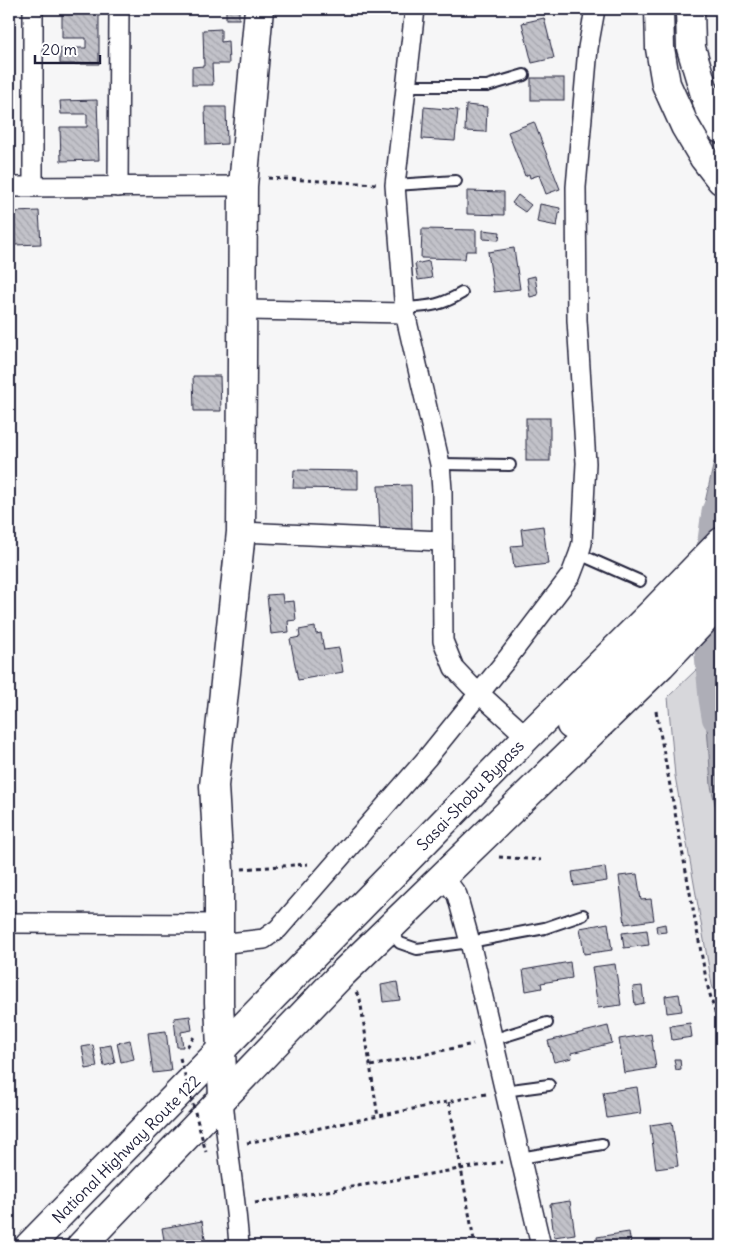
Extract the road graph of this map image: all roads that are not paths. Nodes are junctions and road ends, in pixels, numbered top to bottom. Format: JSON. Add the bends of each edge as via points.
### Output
{"nodes":[{"id":1,"x":34,"y":9,"type":"edge"},
{"id":2,"x":119,"y":9,"type":"edge"},
{"id":3,"x":259,"y":9,"type":"edge"},
{"id":4,"x":415,"y":9,"type":"edge"},
{"id":5,"x":595,"y":9,"type":"edge"},
{"id":6,"x":659,"y":9,"type":"edge"},
{"id":7,"x":690,"y":9,"type":"edge"},
{"id":8,"x":524,"y":74,"type":"dead end"},
{"id":9,"x":407,"y":86,"type":"junction"},
{"id":10,"x":721,"y":129,"type":"edge"},
{"id":11,"x":721,"y":180,"type":"edge"},
{"id":12,"x":244,"y":181,"type":"junction"},
{"id":13,"x":456,"y":181,"type":"dead end"},
{"id":14,"x":394,"y":185,"type":"junction"},
{"id":15,"x":9,"y":186,"type":"edge"},
{"id":16,"x":34,"y":186,"type":"junction"},
{"id":17,"x":118,"y":187,"type":"junction"},
{"id":18,"x":462,"y":293,"type":"dead end"},
{"id":19,"x":243,"y":310,"type":"junction"},
{"id":20,"x":405,"y":310,"type":"junction"},
{"id":21,"x":440,"y":464,"type":"junction"},
{"id":22,"x":510,"y":465,"type":"dead end"},
{"id":23,"x":242,"y":532,"type":"junction"},
{"id":24,"x":442,"y":541,"type":"junction"},
{"id":25,"x":721,"y":542,"type":"edge"},
{"id":26,"x":579,"y":554,"type":"junction"},
{"id":27,"x":721,"y":575,"type":"edge"},
{"id":28,"x":640,"y":581,"type":"dead end"},
{"id":29,"x":721,"y":602,"type":"edge"},
{"id":30,"x":660,"y":653,"type":"junction"},
{"id":31,"x":478,"y":693,"type":"junction"},
{"id":32,"x":527,"y":737,"type":"junction"},
{"id":33,"x":393,"y":874,"type":"junction"},
{"id":34,"x":443,"y":876,"type":"junction"},
{"id":35,"x":583,"y":915,"type":"dead end"},
{"id":36,"x":9,"y":922,"type":"edge"},
{"id":37,"x":388,"y":930,"type":"junction"},
{"id":38,"x":220,"y":934,"type":"junction"},
{"id":39,"x":470,"y":942,"type":"junction"},
{"id":40,"x":547,"y":1023,"type":"dead end"},
{"id":41,"x":492,"y":1040,"type":"junction"},
{"id":42,"x":222,"y":1051,"type":"junction"},
{"id":43,"x":549,"y":1086,"type":"dead end"},
{"id":44,"x":504,"y":1091,"type":"junction"},
{"id":45,"x":223,"y":1097,"type":"junction"},
{"id":46,"x":602,"y":1144,"type":"dead end"},
{"id":47,"x":520,"y":1158,"type":"junction"},
{"id":48,"x":29,"y":1246,"type":"edge"},
{"id":49,"x":81,"y":1246,"type":"edge"},
{"id":50,"x":239,"y":1246,"type":"edge"},
{"id":51,"x":541,"y":1246,"type":"edge"}],
"edges":[{"from":1,"to":16,"type":"street"},
{"from":2,"to":17,"type":"street"},
{"from":3,"to":12,"type":"main road"},
{"from":4,"to":9,"type":"street"},
{"from":5,"to":26,"type":"street","via":[[588,48],[576,187],[577,320],[586,463]]},
{"from":6,"to":11,"type":"main road","via":[[660,48],[666,84],[685,126]]},
{"from":7,"to":10,"type":"main road","via":[[690,48],[709,108]]},
{"from":8,"to":9,"type":"lane","via":[[487,86]]},
{"from":9,"to":14,"type":"street"},
{"from":12,"to":17,"type":"street"},
{"from":12,"to":19,"type":"main road"},
{"from":13,"to":14,"type":"lane"},
{"from":14,"to":20,"type":"street"},
{"from":15,"to":16,"type":"street"},
{"from":16,"to":17,"type":"street"},
{"from":18,"to":20,"type":"lane","via":[[438,305]]},
{"from":19,"to":20,"type":"street"},
{"from":19,"to":23,"type":"main road"},
{"from":20,"to":21,"type":"street"},
{"from":21,"to":22,"type":"lane"},
{"from":21,"to":24,"type":"street"},
{"from":23,"to":24,"type":"street"},
{"from":23,"to":38,"type":"main road","via":[[214,786]]},
{"from":24,"to":31,"type":"street","via":[[443,641],[454,668]]},
{"from":25,"to":32,"type":"main road","name":"Sasai-Shobu Bypass"},
{"from":26,"to":28,"type":"lane"},
{"from":26,"to":31,"type":"street","via":[[571,575]]},
{"from":27,"to":30,"type":"main road"},
{"from":29,"to":30,"type":"main road"},
{"from":30,"to":33,"type":"main road","via":[[437,850]]},
{"from":30,"to":34,"type":"main road"},
{"from":31,"to":32,"type":"street"},
{"from":31,"to":38,"type":"street","via":[[278,929],[264,939]]},
{"from":32,"to":33,"type":"main road","name":"Sasai-Shobu Bypass"},
{"from":33,"to":42,"type":"main road","name":"Sasai-Shobu Bypass"},
{"from":34,"to":37,"type":"main road"},
{"from":34,"to":39,"type":"street","via":[[457,895]]},
{"from":35,"to":39,"type":"lane","via":[[545,928]]},
{"from":36,"to":38,"type":"street"},
{"from":37,"to":39,"type":"lane","via":[[400,943],[417,949]]},
{"from":37,"to":45,"type":"main road"},
{"from":38,"to":42,"type":"main road"},
{"from":39,"to":41,"type":"street"},
{"from":40,"to":41,"type":"lane"},
{"from":41,"to":44,"type":"street"},
{"from":42,"to":45,"type":"main road"},
{"from":42,"to":48,"type":"main road","name":"National Highway Route 122"},
{"from":43,"to":44,"type":"lane"},
{"from":44,"to":47,"type":"street"},
{"from":45,"to":49,"type":"main road","name":"National Highway Route 122"},
{"from":45,"to":50,"type":"street"},
{"from":46,"to":47,"type":"lane"},
{"from":47,"to":51,"type":"street"}]}
